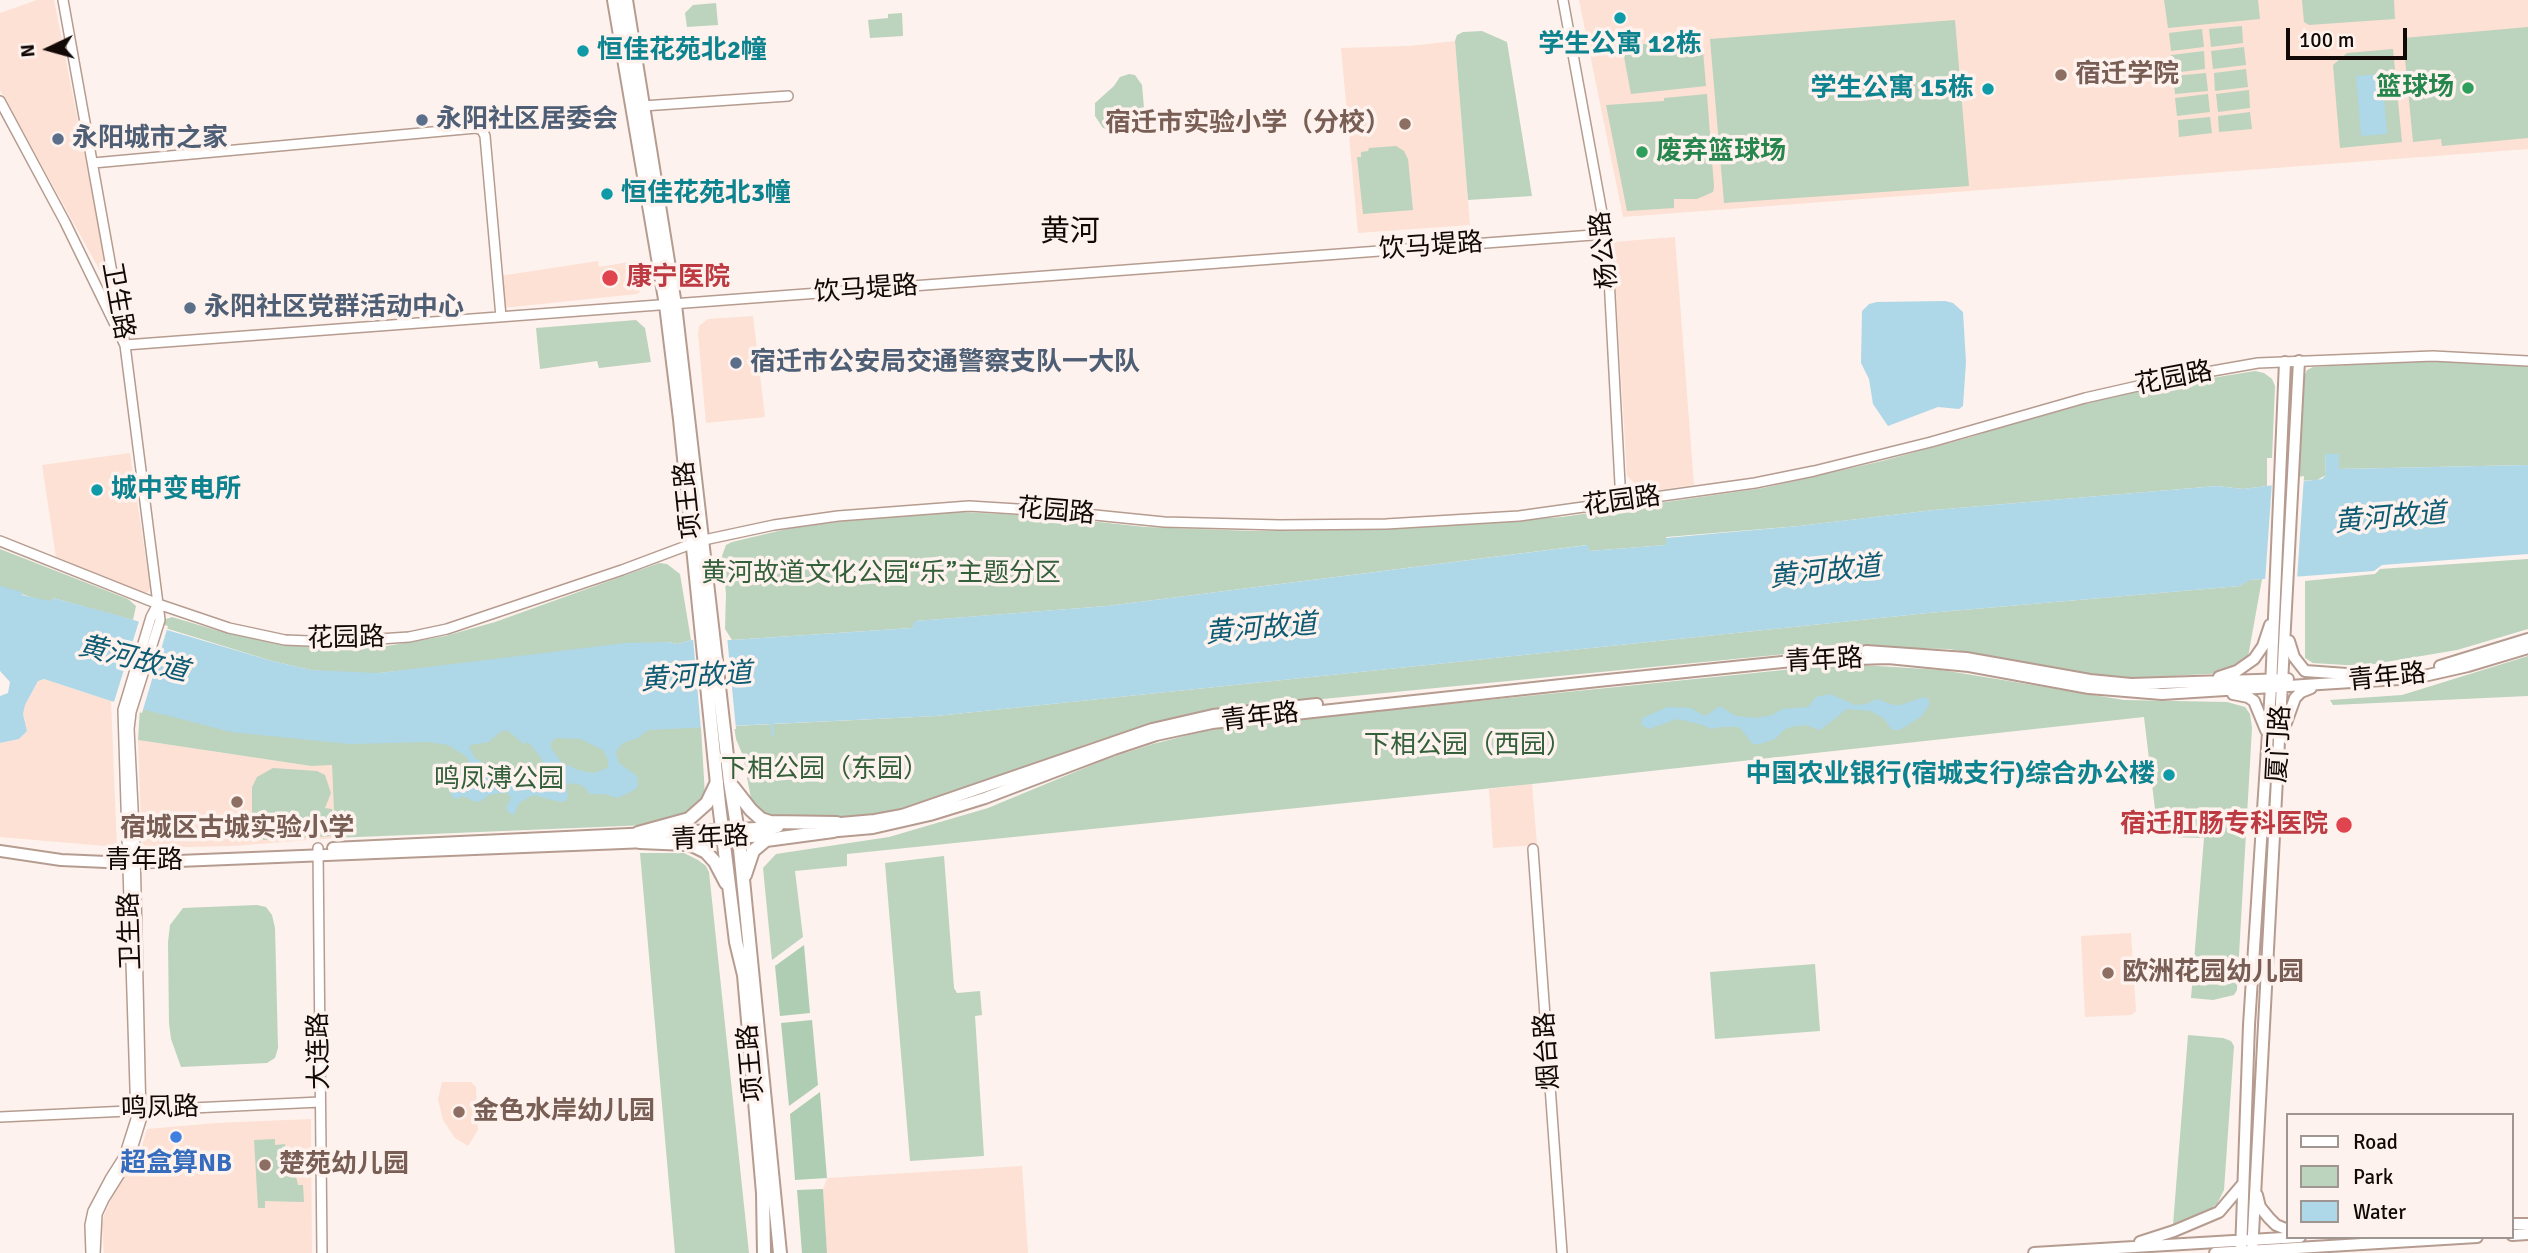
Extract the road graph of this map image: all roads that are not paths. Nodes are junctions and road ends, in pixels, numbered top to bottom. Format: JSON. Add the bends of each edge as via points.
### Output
{"nodes":[{"id":1,"x":63,"y":0,"type":"edge"},
{"id":2,"x":614,"y":0,"type":"edge"},
{"id":3,"x":626,"y":0,"type":"edge"},
{"id":4,"x":1563,"y":0,"type":"edge"},
{"id":5,"x":788,"y":96,"type":"dead end"},
{"id":6,"x":0,"y":101,"type":"edge"},
{"id":7,"x":643,"y":106,"type":"junction"},
{"id":8,"x":93,"y":163,"type":"junction"},
{"id":9,"x":1606,"y":234,"type":"junction"},
{"id":10,"x":671,"y":305,"type":"junction"},
{"id":11,"x":501,"y":317,"type":"junction"},
{"id":12,"x":125,"y":345,"type":"junction"},
{"id":13,"x":2528,"y":360,"type":"edge"},
{"id":14,"x":2299,"y":361,"type":"junction"},
{"id":15,"x":2285,"y":362,"type":"junction"},
{"id":16,"x":2288,"y":460,"type":"junction"},
{"id":17,"x":1621,"y":503,"type":"junction"},
{"id":18,"x":0,"y":541,"type":"edge"},
{"id":19,"x":699,"y":542,"type":"junction"},
{"id":20,"x":2273,"y":601,"type":"junction"},
{"id":21,"x":158,"y":604,"type":"junction"},
{"id":22,"x":2285,"y":626,"type":"junction"},
{"id":23,"x":2528,"y":639,"type":"edge"},
{"id":24,"x":2528,"y":648,"type":"edge"},
{"id":25,"x":2361,"y":679,"type":"junction"},
{"id":26,"x":2271,"y":683,"type":"junction"},
{"id":27,"x":2284,"y":683,"type":"junction"},
{"id":28,"x":2183,"y":688,"type":"junction"},
{"id":29,"x":2274,"y":746,"type":"junction"},
{"id":30,"x":724,"y":782,"type":"junction"},
{"id":31,"x":835,"y":827,"type":"junction"},
{"id":32,"x":723,"y":834,"type":"junction"},
{"id":33,"x":738,"y":834,"type":"junction"},
{"id":34,"x":639,"y":838,"type":"junction"},
{"id":35,"x":0,"y":844,"type":"edge"},
{"id":36,"x":1534,"y":849,"type":"dead end"},
{"id":37,"x":0,"y":851,"type":"edge"},
{"id":38,"x":318,"y":852,"type":"junction"},
{"id":39,"x":132,"y":859,"type":"junction"},
{"id":40,"x":743,"y":886,"type":"junction"},
{"id":41,"x":730,"y":889,"type":"junction"},
{"id":42,"x":320,"y":1102,"type":"junction"},
{"id":43,"x":139,"y":1109,"type":"junction"},
{"id":44,"x":0,"y":1116,"type":"edge"},
{"id":45,"x":2243,"y":1182,"type":"junction"},
{"id":46,"x":2255,"y":1186,"type":"junction"},
{"id":47,"x":2286,"y":1229,"type":"edge"},
{"id":48,"x":2290,"y":1239,"type":"edge"},
{"id":49,"x":2442,"y":1239,"type":"edge"},
{"id":50,"x":2320,"y":1246,"type":"junction"},
{"id":51,"x":2116,"y":1248,"type":"junction"},
{"id":52,"x":2247,"y":1248,"type":"edge"},
{"id":53,"x":93,"y":1253,"type":"edge"},
{"id":54,"x":322,"y":1253,"type":"edge"},
{"id":55,"x":764,"y":1253,"type":"edge"},
{"id":56,"x":780,"y":1253,"type":"edge"},
{"id":57,"x":1562,"y":1253,"type":"edge"},
{"id":58,"x":2034,"y":1253,"type":"edge"},
{"id":59,"x":2214,"y":1253,"type":"edge"},
{"id":60,"x":2300,"y":1253,"type":"edge"}],
"edges":[{"from":1,"to":8,"type":"street","name":"卫生路"},
{"from":2,"to":10,"type":"main road","name":"项王路"},
{"from":3,"to":7,"type":"main road","name":"项王路"},
{"from":4,"to":9,"type":"street","name":"杨公路"},
{"from":5,"to":7,"type":"street"},
{"from":6,"to":12,"type":"street"},
{"from":7,"to":10,"type":"main road","name":"项王路"},
{"from":8,"to":11,"type":"street","via":[[482,130]]},
{"from":8,"to":12,"type":"street","name":"卫生路"},
{"from":9,"to":10,"type":"street","name":"饮马堤路"},
{"from":9,"to":17,"type":"street","name":"杨公路"},
{"from":10,"to":11,"type":"street","name":"饮马堤路"},
{"from":10,"to":19,"type":"main road","name":"项王路"},
{"from":11,"to":12,"type":"street","name":"饮马堤路"},
{"from":12,"to":21,"type":"street","name":"卫生路"},
{"from":13,"to":14,"type":"street","name":"花园路","via":[[2433,356]]},
{"from":14,"to":15,"type":"street","name":"花园路"},
{"from":14,"to":16,"type":"street","name":"厦门路"},
{"from":15,"to":16,"type":"street","name":"厦门路"},
{"from":15,"to":17,"type":"street","name":"花园路","via":[[2172,378],[2085,398],[1814,471]]},
{"from":16,"to":20,"type":"street","name":"厦门路"},
{"from":16,"to":22,"type":"street","name":"厦门路"},
{"from":17,"to":19,"type":"street","name":"花园路","via":[[1519,516],[1319,526],[1164,522],[948,507],[774,524]]},
{"from":18,"to":21,"type":"street","name":"花园路"},
{"from":19,"to":21,"type":"street","name":"花园路","via":[[496,614],[409,637],[285,640],[229,628]]},
{"from":19,"to":30,"type":"main road","name":"项王路"},
{"from":20,"to":26,"type":"street","name":"厦门路"},
{"from":20,"to":28,"type":"street","via":[[2263,646],[2246,667]]},
{"from":21,"to":39,"type":"street","name":"卫生路","via":[[127,711]]},
{"from":22,"to":25,"type":"street","via":[[2294,657],[2305,671]]},
{"from":22,"to":27,"type":"street","name":"厦门路"},
{"from":23,"to":25,"type":"street","name":"青年路","via":[[2428,669]]},
{"from":24,"to":25,"type":"street","name":"青年路","via":[[2440,673]]},
{"from":25,"to":27,"type":"street","name":"青年路"},
{"from":25,"to":29,"type":"street","via":[[2301,692]]},
{"from":26,"to":27,"type":"street","name":"青年路"},
{"from":26,"to":28,"type":"street","name":"青年路"},
{"from":26,"to":29,"type":"street","name":"厦门路"},
{"from":27,"to":29,"type":"street","name":"厦门路"},
{"from":28,"to":29,"type":"street","via":[[2248,696]]},
{"from":28,"to":31,"type":"street","name":"青年路","via":[[1881,651],[1792,655],[1242,711],[1152,729],[902,815]]},
{"from":29,"to":45,"type":"street","name":"厦门路","via":[[2249,1025]]},
{"from":29,"to":46,"type":"street","name":"厦门路"},
{"from":30,"to":31,"type":"main road","via":[[770,822]]},
{"from":30,"to":32,"type":"main road","name":"项王路"},
{"from":30,"to":33,"type":"main road","name":"项王路"},
{"from":30,"to":34,"type":"main road","via":[[689,819]]},
{"from":31,"to":33,"type":"street","name":"青年路"},
{"from":31,"to":40,"type":"main road","via":[[766,840],[752,851]]},
{"from":32,"to":33,"type":"street","name":"青年路"},
{"from":32,"to":34,"type":"street","name":"青年路"},
{"from":32,"to":41,"type":"main road","name":"项王路"},
{"from":33,"to":40,"type":"main road","name":"项王路"},
{"from":34,"to":38,"type":"street","name":"青年路"},
{"from":34,"to":41,"type":"main road","via":[[687,844],[706,852]]},
{"from":35,"to":39,"type":"street","name":"青年路"},
{"from":36,"to":57,"type":"street","name":"烟台路"},
{"from":37,"to":39,"type":"street","name":"青年路","via":[[61,860]]},
{"from":38,"to":39,"type":"street","name":"青年路"},
{"from":38,"to":42,"type":"street","name":"大连路"},
{"from":39,"to":43,"type":"street","name":"卫生路"},
{"from":40,"to":56,"type":"main road","name":"项王路"},
{"from":41,"to":55,"type":"main road","name":"项王路","via":[[744,975]]},
{"from":42,"to":43,"type":"street","name":"鸣凤路"},
{"from":42,"to":54,"type":"street","name":"大连路"},
{"from":43,"to":44,"type":"street","name":"鸣凤路"},
{"from":43,"to":53,"type":"street","name":"卫生路","via":[[140,1126],[132,1152],[97,1214]]},
{"from":45,"to":51,"type":"street","via":[[2226,1206],[2203,1220]]},
{"from":45,"to":52,"type":"street","name":"厦门路"},
{"from":46,"to":47,"type":"street","via":[[2260,1207]]},
{"from":46,"to":52,"type":"street","name":"厦门路"},
{"from":48,"to":52,"type":"street"},
{"from":49,"to":50,"type":"street"},
{"from":50,"to":52,"type":"street"},
{"from":50,"to":60,"type":"street"},
{"from":51,"to":52,"type":"street"},
{"from":51,"to":58,"type":"street"},
{"from":52,"to":59,"type":"street"}]}
